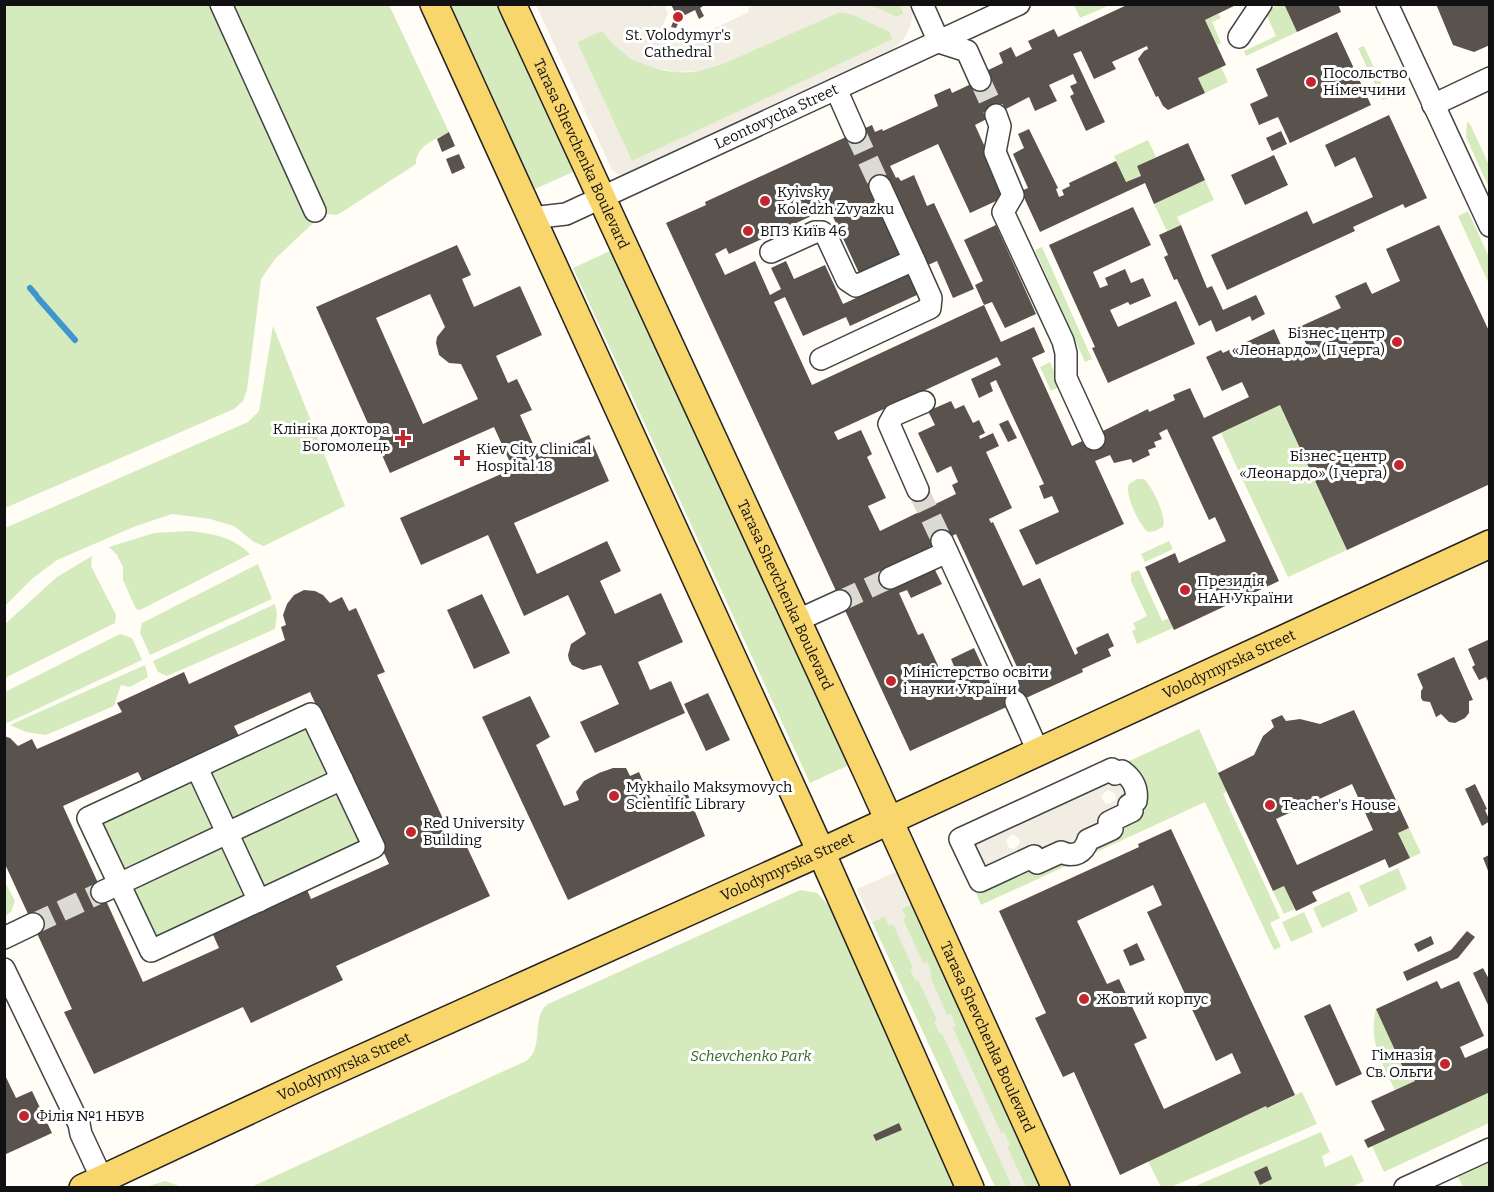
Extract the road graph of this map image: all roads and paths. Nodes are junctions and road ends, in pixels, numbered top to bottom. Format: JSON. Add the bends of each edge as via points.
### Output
{"nodes":[{"id":1,"x":222,"y":4,"type":"edge"},
{"id":2,"x":434,"y":4,"type":"edge"},
{"id":3,"x":512,"y":4,"type":"edge"},
{"id":4,"x":922,"y":4,"type":"edge"},
{"id":5,"x":1020,"y":4,"type":"edge"},
{"id":6,"x":1261,"y":4,"type":"edge"},
{"id":7,"x":1387,"y":4,"type":"edge"},
{"id":8,"x":1239,"y":37,"type":"dead end"},
{"id":9,"x":939,"y":42,"type":"junction"},
{"id":10,"x":1490,"y":78,"type":"edge"},
{"id":11,"x":980,"y":80,"type":"tunnel mouth"},
{"id":12,"x":836,"y":89,"type":"junction"},
{"id":13,"x":1433,"y":105,"type":"junction"},
{"id":14,"x":996,"y":115,"type":"tunnel mouth"},
{"id":15,"x":855,"y":132,"type":"tunnel mouth"},
{"id":16,"x":880,"y":186,"type":"tunnel mouth"},
{"id":17,"x":601,"y":198,"type":"junction"},
{"id":18,"x":315,"y":211,"type":"dead end"},
{"id":19,"x":531,"y":218,"type":"junction"},
{"id":20,"x":1490,"y":226,"type":"edge"},
{"id":21,"x":771,"y":252,"type":"dead end"},
{"id":22,"x":914,"y":260,"type":"junction"},
{"id":23,"x":820,"y":359,"type":"dead end"},
{"id":24,"x":924,"y":402,"type":"dead end"},
{"id":25,"x":1094,"y":439,"type":"dead end"},
{"id":26,"x":918,"y":490,"type":"tunnel mouth"},
{"id":27,"x":1490,"y":544,"type":"edge"},
{"id":28,"x":890,"y":578,"type":"tunnel mouth"},
{"id":29,"x":840,"y":601,"type":"tunnel mouth"},
{"id":30,"x":796,"y":621,"type":"junction"},
{"id":31,"x":1038,"y":751,"type":"junction"},
{"id":32,"x":197,"y":768,"type":"junction"},
{"id":33,"x":1112,"y":769,"type":"joint"},
{"id":34,"x":342,"y":779,"type":"junction"},
{"id":35,"x":889,"y":821,"type":"junction"},
{"id":36,"x":228,"y":833,"type":"junction"},
{"id":37,"x":821,"y":852,"type":"junction"},
{"id":38,"x":110,"y":888,"type":"junction"},
{"id":39,"x":259,"y":901,"type":"junction"},
{"id":40,"x":33,"y":924,"type":"tunnel mouth"},
{"id":41,"x":4,"y":938,"type":"edge"},
{"id":42,"x":4,"y":969,"type":"edge"},
{"id":43,"x":1490,"y":1149,"type":"edge"},
{"id":44,"x":92,"y":1183,"type":"edge"},
{"id":45,"x":969,"y":1188,"type":"edge"},
{"id":46,"x":1056,"y":1188,"type":"edge"},
{"id":47,"x":1406,"y":1188,"type":"edge"}],
"edges":[{"from":1,"to":18,"type":"street"},
{"from":2,"to":19,"type":"main road"},
{"from":3,"to":17,"type":"main road","name":"Tarasa Shevchenka Boulevard"},
{"from":4,"to":9,"type":"street"},
{"from":5,"to":9,"type":"street","name":"Leontovycha Street"},
{"from":6,"to":8,"type":"street"},
{"from":7,"to":13,"type":"street"},
{"from":9,"to":11,"type":"street","via":[[967,51]]},
{"from":9,"to":12,"type":"street","name":"Leontovycha Street"},
{"from":10,"to":13,"type":"street"},
{"from":12,"to":15,"type":"street"},
{"from":12,"to":17,"type":"street","name":"Leontovycha Street"},
{"from":13,"to":20,"type":"street"},
{"from":14,"to":25,"type":"street","via":[[1000,126],[995,152],[1013,195],[1003,212],[1063,341],[1066,378]]},
{"from":16,"to":22,"type":"street"},
{"from":17,"to":19,"type":"street","name":"Leontovycha Street","via":[[566,214]]},
{"from":17,"to":30,"type":"main road","name":"Tarasa Shevchenka Boulevard"},
{"from":19,"to":37,"type":"main road"},
{"from":21,"to":22,"type":"street","via":[[822,232],[848,280],[856,286]]},
{"from":22,"to":23,"type":"street","via":[[932,298],[930,308]]},
{"from":24,"to":26,"type":"street","via":[[894,415],[889,424]]},
{"from":27,"to":31,"type":"main road","name":"Volodymyrska Street"},
{"from":28,"to":31,"type":"street","via":[[944,546]]},
{"from":29,"to":30,"type":"street"},
{"from":30,"to":35,"type":"main road","name":"Tarasa Shevchenka Boulevard"},
{"from":31,"to":35,"type":"main road","name":"Volodymyrska Street"},
{"from":32,"to":34,"type":"street","via":[[311,714]]},
{"from":32,"to":36,"type":"street"},
{"from":32,"to":38,"type":"street","via":[[88,819]]},
{"from":33,"to":33,"type":"street","via":[[960,839],[980,881],[1034,856],[1037,863],[1061,852],[1078,854],[1088,840],[1112,829],[1109,822],[1132,811],[1129,805],[1137,795],[1131,779],[1122,771],[1114,774]]},
{"from":34,"to":36,"type":"street"},
{"from":34,"to":39,"type":"street","via":[[374,847]]},
{"from":35,"to":37,"type":"main road","name":"Volodymyrska Street"},
{"from":35,"to":46,"type":"main road","name":"Tarasa Shevchenka Boulevard"},
{"from":36,"to":38,"type":"street"},
{"from":36,"to":39,"type":"street"},
{"from":37,"to":44,"type":"main road","name":"Volodymyrska Street"},
{"from":37,"to":45,"type":"main road"},
{"from":38,"to":39,"type":"street","via":[[151,951]]},
{"from":40,"to":41,"type":"street"},
{"from":42,"to":44,"type":"street","via":[[79,1125]]},
{"from":43,"to":47,"type":"street"}]}
